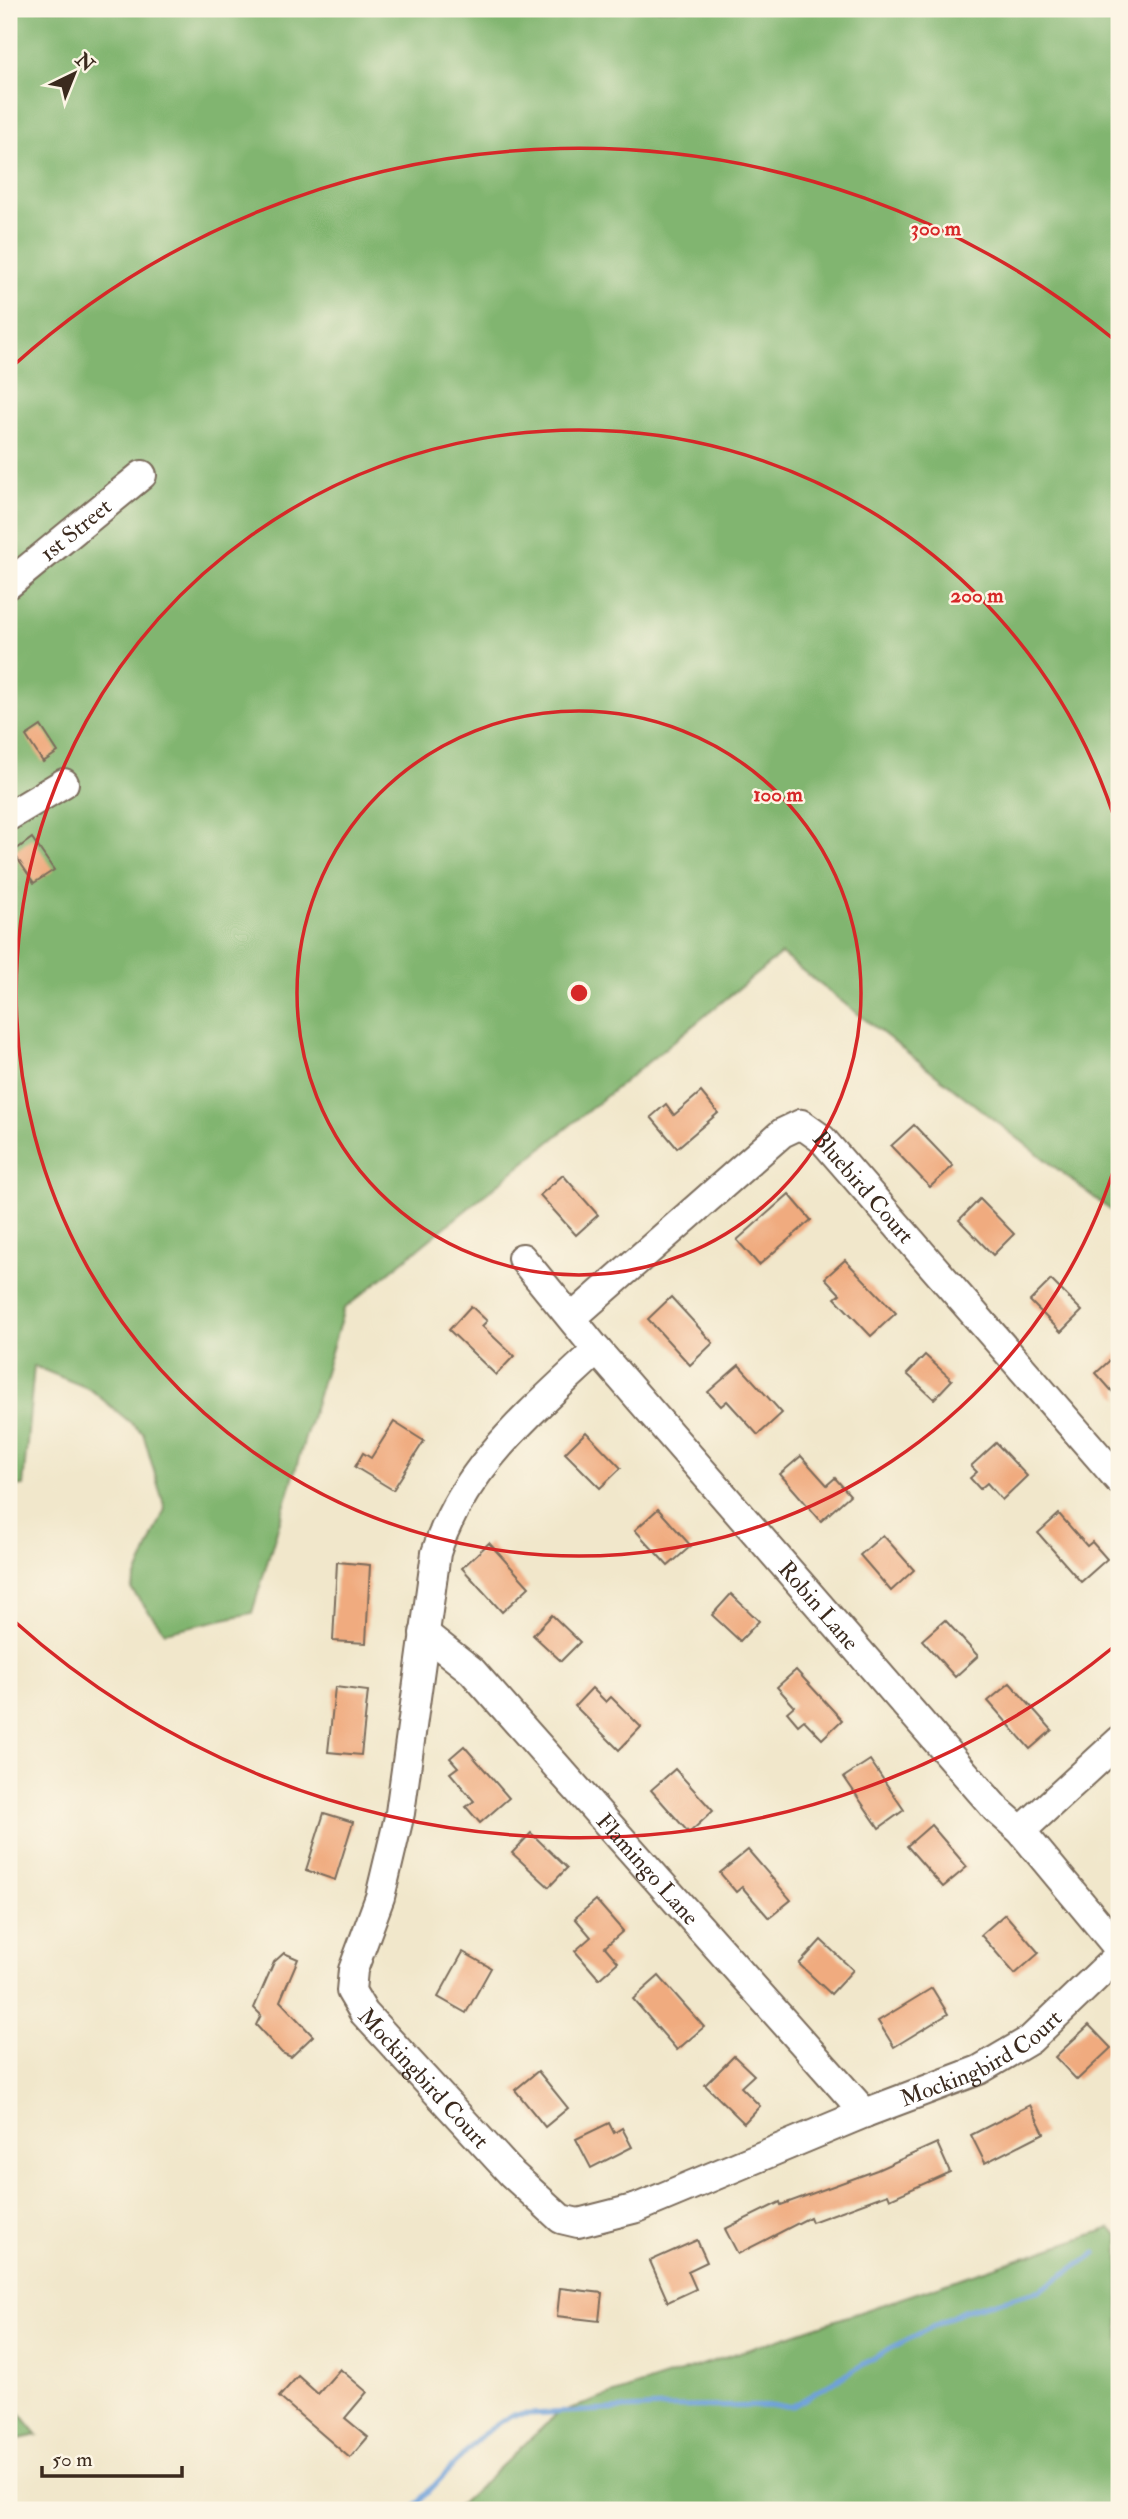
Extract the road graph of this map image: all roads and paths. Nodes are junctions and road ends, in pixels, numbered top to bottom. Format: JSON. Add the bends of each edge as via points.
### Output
{"nodes":[{"id":1,"x":142,"y":475,"type":"dead end"},
{"id":2,"x":9,"y":584,"type":"edge"},
{"id":3,"x":64,"y":783,"type":"dead end"},
{"id":4,"x":9,"y":816,"type":"edge"},
{"id":5,"x":522,"y":1258,"type":"dead end"},
{"id":6,"x":572,"y":1318,"type":"junction"},
{"id":7,"x":597,"y":1350,"type":"junction"},
{"id":8,"x":1119,"y":1480,"type":"edge"},
{"id":9,"x":424,"y":1633,"type":"junction"},
{"id":10,"x":1119,"y":1741,"type":"edge"},
{"id":11,"x":1021,"y":1830,"type":"junction"},
{"id":12,"x":1119,"y":1949,"type":"edge"},
{"id":13,"x":1119,"y":1955,"type":"edge"},
{"id":14,"x":865,"y":2113,"type":"junction"}],
"edges":[{"from":1,"to":2,"type":"street","name":"1st Street"},
{"from":3,"to":4,"type":"street"},
{"from":5,"to":6,"type":"street","name":"Robin Lane"},
{"from":6,"to":7,"type":"street","name":"Robin Lane"},
{"from":6,"to":8,"type":"street","name":"Bluebird Court","via":[[782,1133],[801,1124],[822,1139]]},
{"from":7,"to":9,"type":"street","name":"Mockingbird Court","via":[[486,1459],[446,1521],[436,1553]]},
{"from":7,"to":11,"type":"street","name":"Robin Lane","via":[[996,1808]]},
{"from":9,"to":14,"type":"street","name":"Flamingo Lane","via":[[472,1671]]},
{"from":9,"to":14,"type":"street","name":"Mockingbird Court","via":[[400,1813],[380,1897],[353,1970],[351,1991],[364,2013],[504,2165],[561,2218],[578,2223],[637,2208]]},
{"from":10,"to":11,"type":"street"},
{"from":11,"to":12,"type":"street","name":"Robin Lane"},
{"from":13,"to":14,"type":"street","name":"Mockingbird Court","via":[[1009,2055]]}]}
